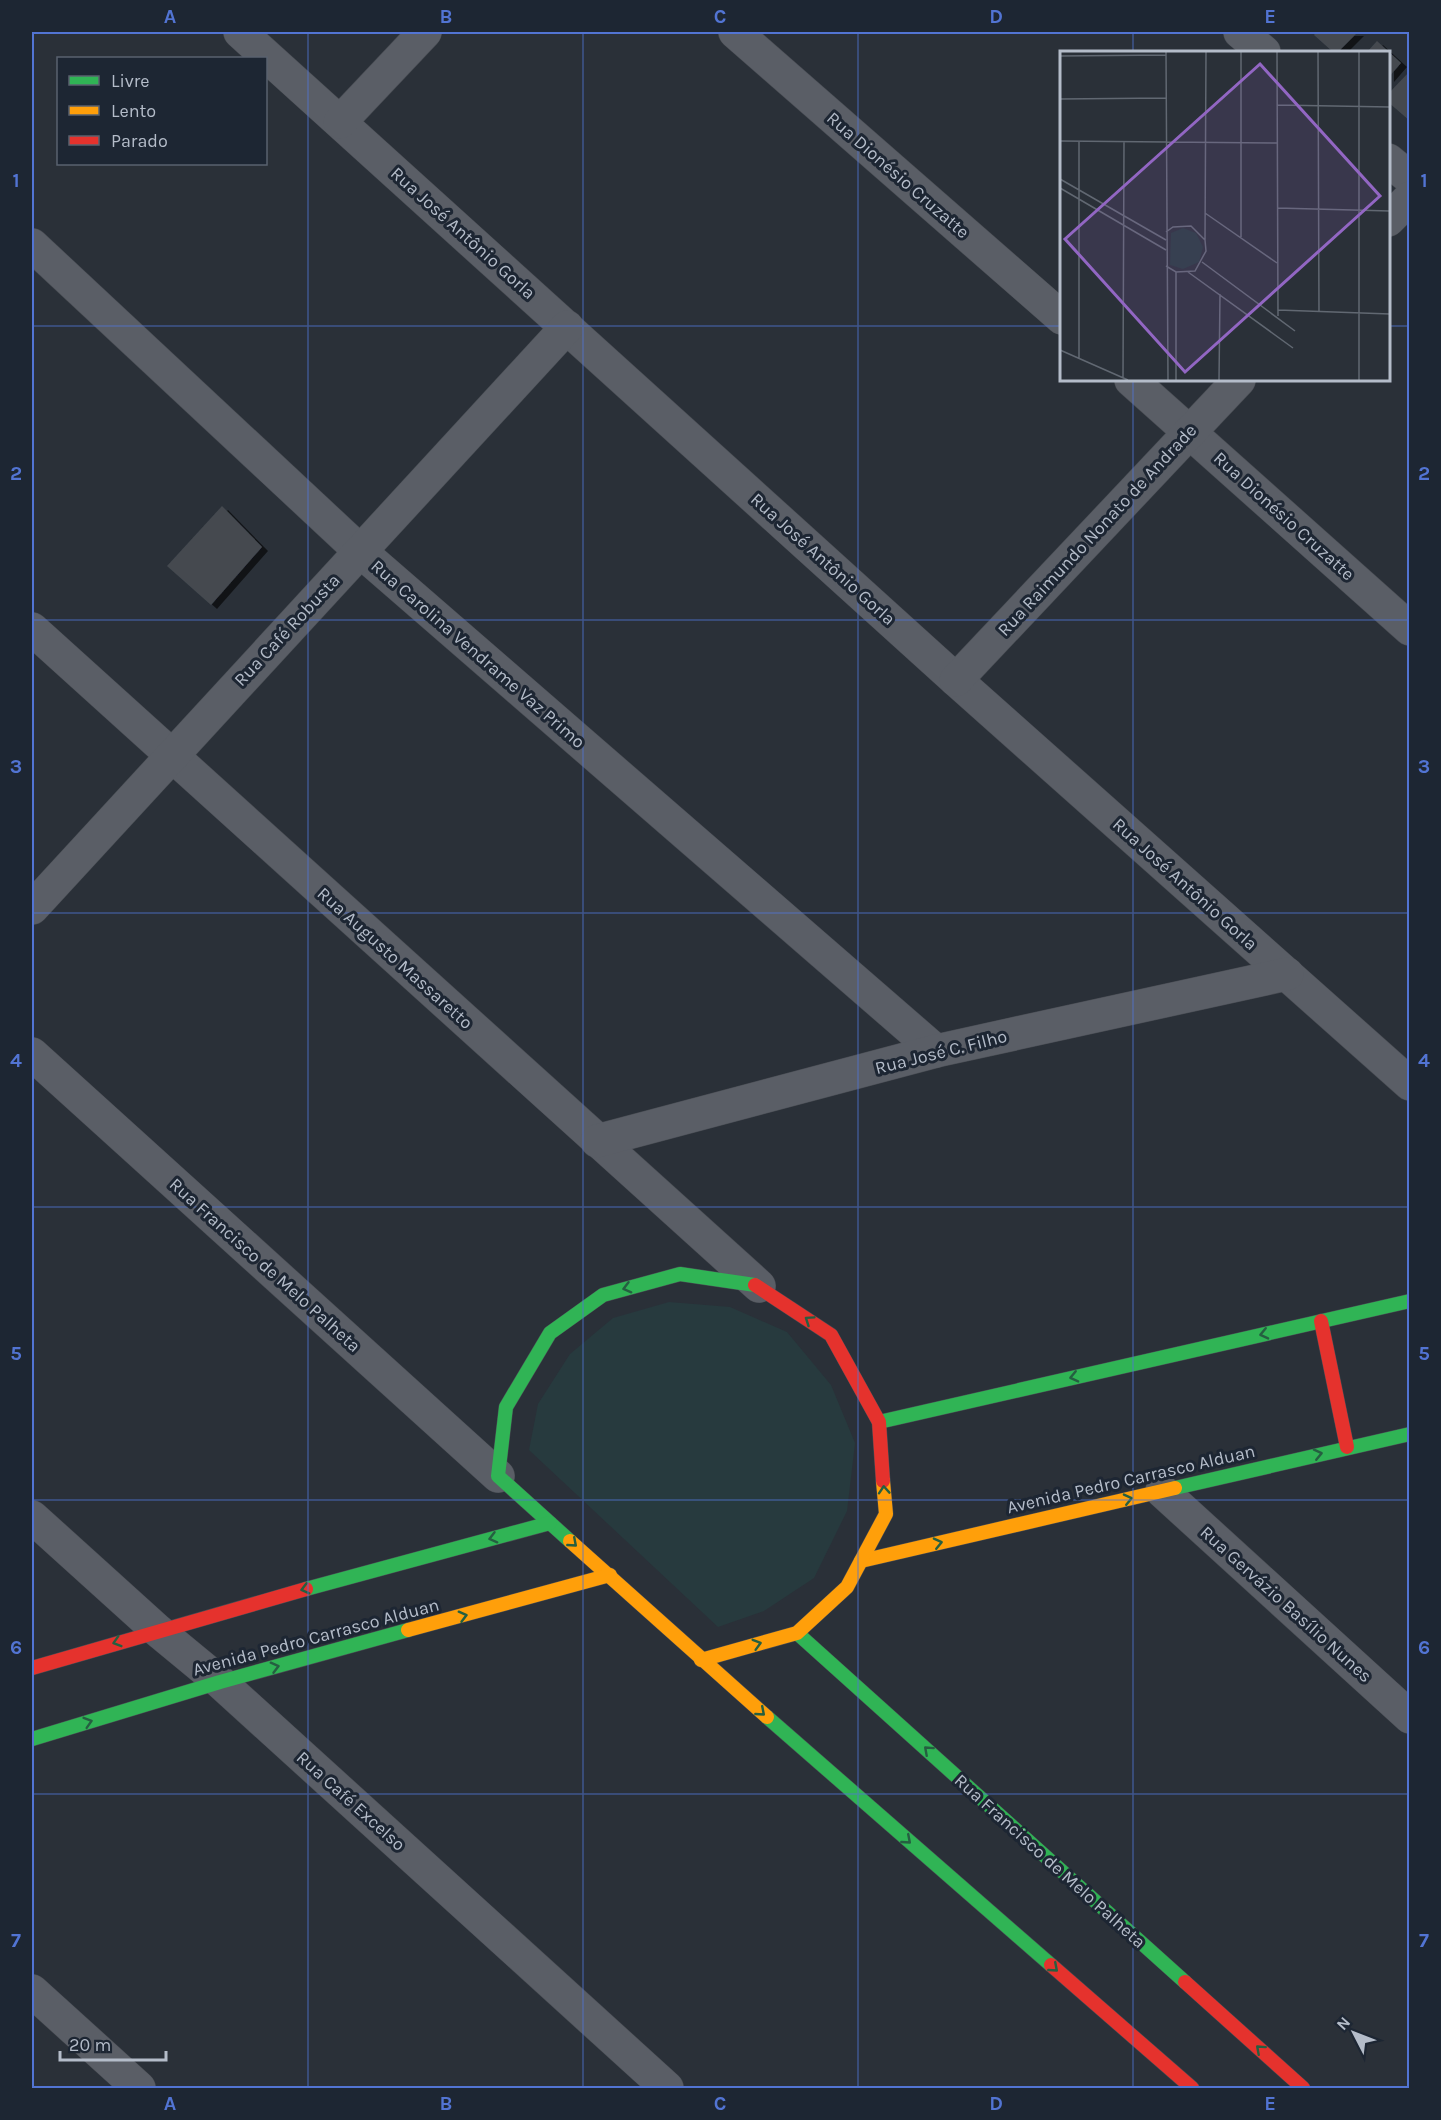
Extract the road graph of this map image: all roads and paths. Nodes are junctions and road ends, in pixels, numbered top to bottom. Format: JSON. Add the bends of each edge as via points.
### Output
{"nodes":[{"id":1,"x":240,"y":32,"type":"edge"},
{"id":2,"x":425,"y":32,"type":"edge"},
{"id":3,"x":735,"y":32,"type":"edge"},
{"id":4,"x":1240,"y":32,"type":"edge"},
{"id":5,"x":1263,"y":51,"type":"edge"},
{"id":6,"x":340,"y":122,"type":"junction"},
{"id":7,"x":1390,"y":161,"type":"edge"},
{"id":8,"x":1410,"y":178,"type":"edge"},
{"id":9,"x":1410,"y":198,"type":"edge"},
{"id":10,"x":1390,"y":219,"type":"edge"},
{"id":11,"x":32,"y":245,"type":"edge"},
{"id":12,"x":1060,"y":316,"type":"edge"},
{"id":13,"x":567,"y":327,"type":"junction"},
{"id":14,"x":1132,"y":381,"type":"edge"},
{"id":15,"x":1238,"y":381,"type":"edge"},
{"id":16,"x":1190,"y":431,"type":"junction"},
{"id":17,"x":360,"y":551,"type":"junction"},
{"id":18,"x":32,"y":629,"type":"edge"},
{"id":19,"x":1410,"y":629,"type":"edge"},
{"id":20,"x":956,"y":680,"type":"junction"},
{"id":21,"x":171,"y":756,"type":"junction"},
{"id":22,"x":32,"y":908,"type":"edge"},
{"id":23,"x":1287,"y":974,"type":"junction"},
{"id":24,"x":936,"y":1051,"type":"junction"},
{"id":25,"x":32,"y":1054,"type":"edge"},
{"id":26,"x":1410,"y":1084,"type":"edge"},
{"id":27,"x":597,"y":1141,"type":"junction"},
{"id":28,"x":759,"y":1286,"type":"junction"},
{"id":29,"x":1410,"y":1301,"type":"edge"},
{"id":30,"x":1321,"y":1321,"type":"junction"},
{"id":31,"x":879,"y":1422,"type":"junction"},
{"id":32,"x":1410,"y":1434,"type":"edge"},
{"id":33,"x":1347,"y":1447,"type":"junction"},
{"id":34,"x":498,"y":1476,"type":"junction"},
{"id":35,"x":1162,"y":1491,"type":"junction"},
{"id":36,"x":32,"y":1517,"type":"edge"},
{"id":37,"x":550,"y":1523,"type":"junction"},
{"id":38,"x":861,"y":1561,"type":"junction"},
{"id":39,"x":610,"y":1575,"type":"junction"},
{"id":40,"x":157,"y":1630,"type":"junction"},
{"id":41,"x":797,"y":1633,"type":"junction"},
{"id":42,"x":701,"y":1660,"type":"junction"},
{"id":43,"x":32,"y":1668,"type":"edge"},
{"id":44,"x":220,"y":1682,"type":"junction"},
{"id":45,"x":1410,"y":1717,"type":"edge"},
{"id":46,"x":32,"y":1739,"type":"edge"},
{"id":47,"x":32,"y":1991,"type":"edge"},
{"id":48,"x":139,"y":2088,"type":"edge"},
{"id":49,"x":667,"y":2088,"type":"edge"},
{"id":50,"x":1192,"y":2088,"type":"edge"},
{"id":51,"x":1304,"y":2088,"type":"edge"}],
"edges":[{"from":1,"to":6,"type":"street","name":"Rua José Antônio Gorla"},
{"from":2,"to":6,"type":"street"},
{"from":3,"to":12,"type":"street","name":"Rua Dionésio Cruzatte"},
{"from":4,"to":5,"type":"street"},
{"from":6,"to":13,"type":"street","name":"Rua José Antônio Gorla"},
{"from":7,"to":8,"type":"street"},
{"from":9,"to":10,"type":"street"},
{"from":11,"to":17,"type":"street","name":"Rua Carolina Vendrame Vaz Primo"},
{"from":13,"to":17,"type":"street","name":"Rua Café Robusta"},
{"from":13,"to":20,"type":"street","name":"Rua José Antônio Gorla"},
{"from":14,"to":16,"type":"street","name":"Rua Dionésio Cruzatte"},
{"from":15,"to":16,"type":"street","name":"Rua Raimundo Nonato de Andrade"},
{"from":16,"to":19,"type":"street","name":"Rua Dionésio Cruzatte"},
{"from":16,"to":20,"type":"street","name":"Rua Raimundo Nonato de Andrade"},
{"from":17,"to":21,"type":"street","name":"Rua Café Robusta"},
{"from":17,"to":24,"type":"street","name":"Rua Carolina Vendrame Vaz Primo"},
{"from":18,"to":21,"type":"street","name":"Rua Augusto Massaretto"},
{"from":20,"to":23,"type":"street","name":"Rua José Antônio Gorla"},
{"from":21,"to":22,"type":"street","name":"Rua Café Robusta"},
{"from":21,"to":27,"type":"street","name":"Rua Augusto Massaretto"},
{"from":23,"to":24,"type":"street","name":"Rua José C. Filho"},
{"from":23,"to":26,"type":"street","name":"Rua José Antônio Gorla"},
{"from":24,"to":27,"type":"street","name":"Rua José C. Filho"},
{"from":25,"to":34,"type":"street","name":"Rua Francisco de Melo Palheta"},
{"from":27,"to":28,"type":"street","name":"Rua Augusto Massaretto"},
{"from":31,"to":28,"type":"street","one_way":true,"via":[[831,1335]]},
{"from":28,"to":34,"type":"street","one_way":true,"via":[[680,1274],[603,1294],[550,1333],[506,1407]]},
{"from":29,"to":30,"type":"street"},
{"from":30,"to":31,"type":"street","one_way":true},
{"from":30,"to":33,"type":"street"},
{"from":38,"to":31,"type":"street","one_way":true,"via":[[886,1514]]},
{"from":32,"to":33,"type":"street","name":"Avenida Pedro Carrasco Alduan"},
{"from":35,"to":33,"type":"street","name":"Avenida Pedro Carrasco Alduan","one_way":true},
{"from":34,"to":37,"type":"street"},
{"from":38,"to":35,"type":"street","name":"Avenida Pedro Carrasco Alduan","one_way":true},
{"from":35,"to":45,"type":"street","name":"Rua Gervázio Basílio Nunes"},
{"from":36,"to":40,"type":"street","name":"Rua Café Excelso"},
{"from":37,"to":39,"type":"street","one_way":true},
{"from":37,"to":40,"type":"street","one_way":true},
{"from":38,"to":41,"type":"street","via":[[847,1587]]},
{"from":39,"to":42,"type":"street"},
{"from":44,"to":39,"type":"street","name":"Avenida Pedro Carrasco Alduan","one_way":true},
{"from":40,"to":43,"type":"street","one_way":true},
{"from":40,"to":44,"type":"street","name":"Rua Café Excelso"},
{"from":42,"to":41,"type":"street","one_way":true},
{"from":51,"to":41,"type":"street","name":"Rua Francisco de Melo Palheta","one_way":true},
{"from":42,"to":50,"type":"street","one_way":true},
{"from":46,"to":44,"type":"street","name":"Avenida Pedro Carrasco Alduan","one_way":true},
{"from":44,"to":49,"type":"street","name":"Rua Café Excelso"},
{"from":47,"to":48,"type":"street"}]}
